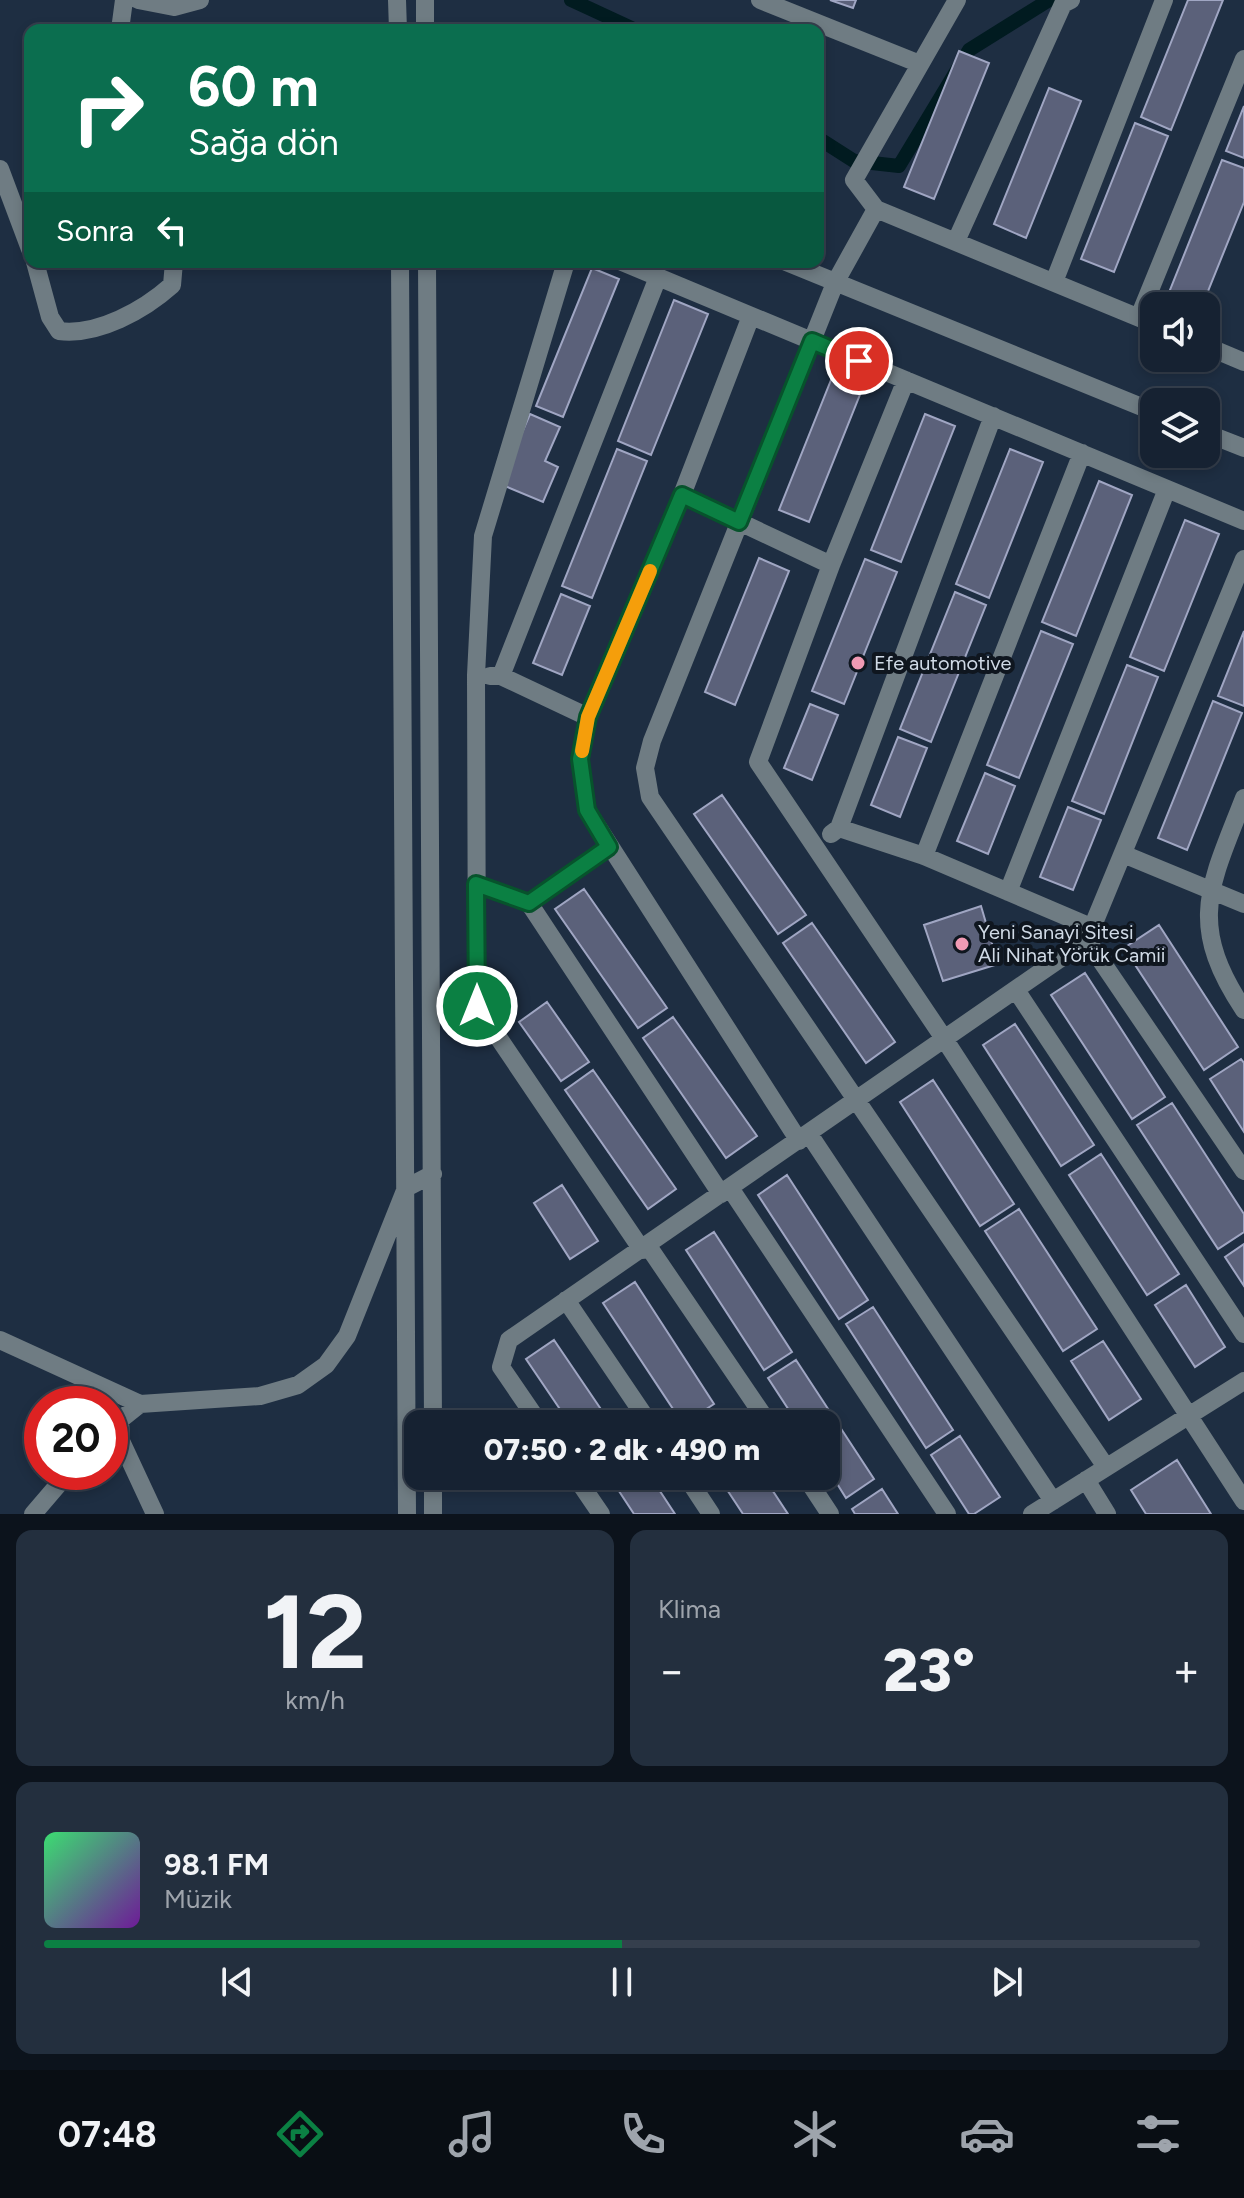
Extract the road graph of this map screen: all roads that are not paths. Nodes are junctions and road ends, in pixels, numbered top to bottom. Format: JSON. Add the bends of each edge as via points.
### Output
{"nodes":[{"id":1,"x":124,"y":0,"type":"edge"},
{"id":2,"x":138,"y":0,"type":"edge"},
{"id":3,"x":200,"y":0,"type":"edge"},
{"id":4,"x":397,"y":0,"type":"edge"},
{"id":5,"x":425,"y":0,"type":"edge"},
{"id":6,"x":760,"y":0,"type":"edge"},
{"id":7,"x":957,"y":0,"type":"edge"},
{"id":8,"x":1071,"y":0,"type":"edge"},
{"id":9,"x":1164,"y":0,"type":"edge"},
{"id":10,"x":121,"y":24,"type":"edge"},
{"id":11,"x":398,"y":24,"type":"edge"},
{"id":12,"x":425,"y":24,"type":"edge"},
{"id":13,"x":820,"y":24,"type":"edge"},
{"id":14,"x":824,"y":26,"type":"edge"},
{"id":15,"x":1244,"y":59,"type":"edge"},
{"id":16,"x":920,"y":64,"type":"junction"},
{"id":17,"x":0,"y":169,"type":"edge"},
{"id":18,"x":876,"y":209,"type":"junction"},
{"id":19,"x":24,"y":233,"type":"edge"},
{"id":20,"x":957,"y":239,"type":"junction"},
{"id":21,"x":37,"y":268,"type":"edge"},
{"id":22,"x":173,"y":268,"type":"edge"},
{"id":23,"x":400,"y":268,"type":"edge"},
{"id":24,"x":427,"y":268,"type":"edge"},
{"id":25,"x":564,"y":268,"type":"edge"},
{"id":26,"x":636,"y":268,"type":"edge"},
{"id":27,"x":800,"y":268,"type":"edge"},
{"id":28,"x":658,"y":277,"type":"junction"},
{"id":29,"x":1054,"y":282,"type":"junction"},
{"id":30,"x":835,"y":283,"type":"junction"},
{"id":31,"x":1157,"y":292,"type":"edge"},
{"id":32,"x":751,"y":316,"type":"junction"},
{"id":33,"x":1140,"y":318,"type":"edge"},
{"id":34,"x":812,"y":341,"type":"junction"},
{"id":35,"x":1220,"y":352,"type":"edge"},
{"id":36,"x":1244,"y":362,"type":"edge"},
{"id":37,"x":906,"y":380,"type":"junction"},
{"id":38,"x":1140,"y":406,"type":"edge"},
{"id":39,"x":993,"y":416,"type":"junction"},
{"id":40,"x":1220,"y":439,"type":"edge"},
{"id":41,"x":1244,"y":448,"type":"edge"},
{"id":42,"x":1082,"y":453,"type":"junction"},
{"id":43,"x":1167,"y":489,"type":"junction"},
{"id":44,"x":682,"y":495,"type":"junction"},
{"id":45,"x":1244,"y":521,"type":"edge"},
{"id":46,"x":739,"y":522,"type":"junction"},
{"id":47,"x":1244,"y":559,"type":"edge"},
{"id":48,"x":831,"y":565,"type":"junction"},
{"id":49,"x":476,"y":675,"type":"junction"},
{"id":50,"x":501,"y":676,"type":"junction"},
{"id":51,"x":588,"y":717,"type":"junction"},
{"id":52,"x":1244,"y":798,"type":"edge"},
{"id":53,"x":839,"y":828,"type":"junction"},
{"id":54,"x":816,"y":845,"type":"junction"},
{"id":55,"x":609,"y":847,"type":"junction"},
{"id":56,"x":1123,"y":854,"type":"junction"},
{"id":57,"x":924,"y":856,"type":"junction"},
{"id":58,"x":476,"y":884,"type":"junction"},
{"id":59,"x":1209,"y":889,"type":"junction"},
{"id":60,"x":1008,"y":892,"type":"junction"},
{"id":61,"x":529,"y":903,"type":"junction"},
{"id":62,"x":1244,"y":904,"type":"edge"},
{"id":63,"x":1089,"y":933,"type":"junction"},
{"id":64,"x":1016,"y":990,"type":"junction"},
{"id":65,"x":1244,"y":1010,"type":"edge"},
{"id":66,"x":945,"y":1040,"type":"junction"},
{"id":67,"x":855,"y":1103,"type":"junction"},
{"id":68,"x":804,"y":1138,"type":"junction"},
{"id":69,"x":1244,"y":1171,"type":"edge"},
{"id":70,"x":433,"y":1174,"type":"junction"},
{"id":71,"x":406,"y":1188,"type":"junction"},
{"id":72,"x":725,"y":1191,"type":"junction"},
{"id":73,"x":645,"y":1248,"type":"junction"},
{"id":74,"x":566,"y":1300,"type":"junction"},
{"id":75,"x":1244,"y":1334,"type":"edge"},
{"id":76,"x":0,"y":1340,"type":"edge"},
{"id":77,"x":1244,"y":1381,"type":"edge"},
{"id":78,"x":140,"y":1404,"type":"junction"},
{"id":79,"x":433,"y":1410,"type":"edge"},
{"id":80,"x":530,"y":1410,"type":"edge"},
{"id":81,"x":641,"y":1410,"type":"edge"},
{"id":82,"x":759,"y":1410,"type":"edge"},
{"id":83,"x":128,"y":1414,"type":"edge"},
{"id":84,"x":1190,"y":1414,"type":"junction"},
{"id":85,"x":128,"y":1456,"type":"edge"},
{"id":86,"x":1106,"y":1467,"type":"junction"},
{"id":87,"x":1086,"y":1480,"type":"junction"},
{"id":88,"x":54,"y":1490,"type":"edge"},
{"id":89,"x":433,"y":1490,"type":"edge"},
{"id":90,"x":585,"y":1490,"type":"edge"},
{"id":91,"x":695,"y":1490,"type":"edge"},
{"id":92,"x":814,"y":1490,"type":"edge"},
{"id":93,"x":1053,"y":1501,"type":"junction"},
{"id":94,"x":1244,"y":1501,"type":"edge"},
{"id":95,"x":33,"y":1514,"type":"edge"},
{"id":96,"x":155,"y":1514,"type":"edge"},
{"id":97,"x":407,"y":1514,"type":"edge"},
{"id":98,"x":433,"y":1514,"type":"edge"},
{"id":99,"x":601,"y":1514,"type":"edge"},
{"id":100,"x":711,"y":1514,"type":"edge"},
{"id":101,"x":830,"y":1514,"type":"edge"},
{"id":102,"x":947,"y":1514,"type":"edge"},
{"id":103,"x":1032,"y":1514,"type":"edge"},
{"id":104,"x":1107,"y":1514,"type":"edge"}],
"edges":[{"from":1,"to":10,"type":"street"},
{"from":2,"to":3,"type":"street","via":[[174,7]]},
{"from":4,"to":11,"type":"street"},
{"from":5,"to":12,"type":"street"},
{"from":6,"to":13,"type":"street"},
{"from":7,"to":16,"type":"street"},
{"from":8,"to":20,"type":"street","via":[[1063,4]]},
{"from":9,"to":29,"type":"street"},
{"from":14,"to":16,"type":"street"},
{"from":15,"to":31,"type":"street"},
{"from":16,"to":18,"type":"street","via":[[854,180]]},
{"from":17,"to":19,"type":"street"},
{"from":18,"to":20,"type":"street"},
{"from":18,"to":30,"type":"street"},
{"from":20,"to":29,"type":"street"},
{"from":21,"to":22,"type":"street","via":[[50,317],[59,331],[72,332],[98,327],[153,302],[172,285]]},
{"from":23,"to":71,"type":"street"},
{"from":24,"to":70,"type":"street"},
{"from":25,"to":49,"type":"street","via":[[483,536]]},
{"from":26,"to":28,"type":"street"},
{"from":27,"to":30,"type":"street"},
{"from":28,"to":32,"type":"street"},
{"from":28,"to":50,"type":"street"},
{"from":29,"to":33,"type":"street"},
{"from":30,"to":34,"type":"street"},
{"from":30,"to":38,"type":"street"},
{"from":32,"to":34,"type":"street"},
{"from":32,"to":44,"type":"street"},
{"from":34,"to":37,"type":"street"},
{"from":34,"to":46,"type":"street"},
{"from":35,"to":36,"type":"street"},
{"from":37,"to":39,"type":"street"},
{"from":37,"to":48,"type":"street"},
{"from":39,"to":42,"type":"street"},
{"from":39,"to":53,"type":"street"},
{"from":40,"to":41,"type":"street"},
{"from":42,"to":43,"type":"street"},
{"from":42,"to":57,"type":"street"},
{"from":43,"to":45,"type":"street"},
{"from":43,"to":60,"type":"street"},
{"from":44,"to":46,"type":"street"},
{"from":44,"to":51,"type":"street"},
{"from":46,"to":48,"type":"street"},
{"from":46,"to":67,"type":"street","via":[[652,741],[645,768],[650,797]]},
{"from":47,"to":56,"type":"street"},
{"from":48,"to":54,"type":"street","via":[[758,762]]},
{"from":49,"to":50,"type":"street"},
{"from":49,"to":58,"type":"street"},
{"from":50,"to":51,"type":"street"},
{"from":51,"to":55,"type":"street","via":[[580,759],[587,810]]},
{"from":52,"to":59,"type":"street"},
{"from":53,"to":54,"type":"street"},
{"from":53,"to":57,"type":"street"},
{"from":54,"to":66,"type":"street"},
{"from":55,"to":61,"type":"street"},
{"from":55,"to":68,"type":"street"},
{"from":56,"to":59,"type":"street"},
{"from":56,"to":63,"type":"street"},
{"from":57,"to":60,"type":"street"},
{"from":58,"to":61,"type":"street"},
{"from":58,"to":73,"type":"street","via":[[477,1006]]},
{"from":59,"to":62,"type":"street"},
{"from":59,"to":65,"type":"street","via":[[1213,951]]},
{"from":60,"to":63,"type":"street"},
{"from":61,"to":72,"type":"street"},
{"from":63,"to":64,"type":"street"},
{"from":63,"to":69,"type":"street"},
{"from":64,"to":66,"type":"street"},
{"from":64,"to":75,"type":"street"},
{"from":66,"to":67,"type":"street"},
{"from":66,"to":84,"type":"street"},
{"from":67,"to":68,"type":"street"},
{"from":67,"to":86,"type":"street"},
{"from":68,"to":72,"type":"street"},
{"from":68,"to":93,"type":"street"},
{"from":70,"to":71,"type":"street"},
{"from":70,"to":79,"type":"street"},
{"from":71,"to":78,"type":"street","via":[[347,1336],[326,1365],[298,1385],[260,1396]]},
{"from":71,"to":97,"type":"street"},
{"from":72,"to":73,"type":"street"},
{"from":72,"to":102,"type":"street"},
{"from":73,"to":74,"type":"street"},
{"from":73,"to":82,"type":"street"},
{"from":74,"to":80,"type":"street","via":[[509,1340],[501,1367]]},
{"from":74,"to":81,"type":"street"},
{"from":76,"to":78,"type":"street"},
{"from":77,"to":84,"type":"street"},
{"from":78,"to":83,"type":"street"},
{"from":84,"to":86,"type":"street"},
{"from":84,"to":94,"type":"street"},
{"from":85,"to":96,"type":"street"},
{"from":86,"to":87,"type":"street"},
{"from":87,"to":93,"type":"street"},
{"from":87,"to":104,"type":"street"},
{"from":88,"to":95,"type":"street"},
{"from":89,"to":98,"type":"street"},
{"from":90,"to":99,"type":"street"},
{"from":91,"to":100,"type":"street"},
{"from":92,"to":101,"type":"street"},
{"from":93,"to":103,"type":"street"}]}
